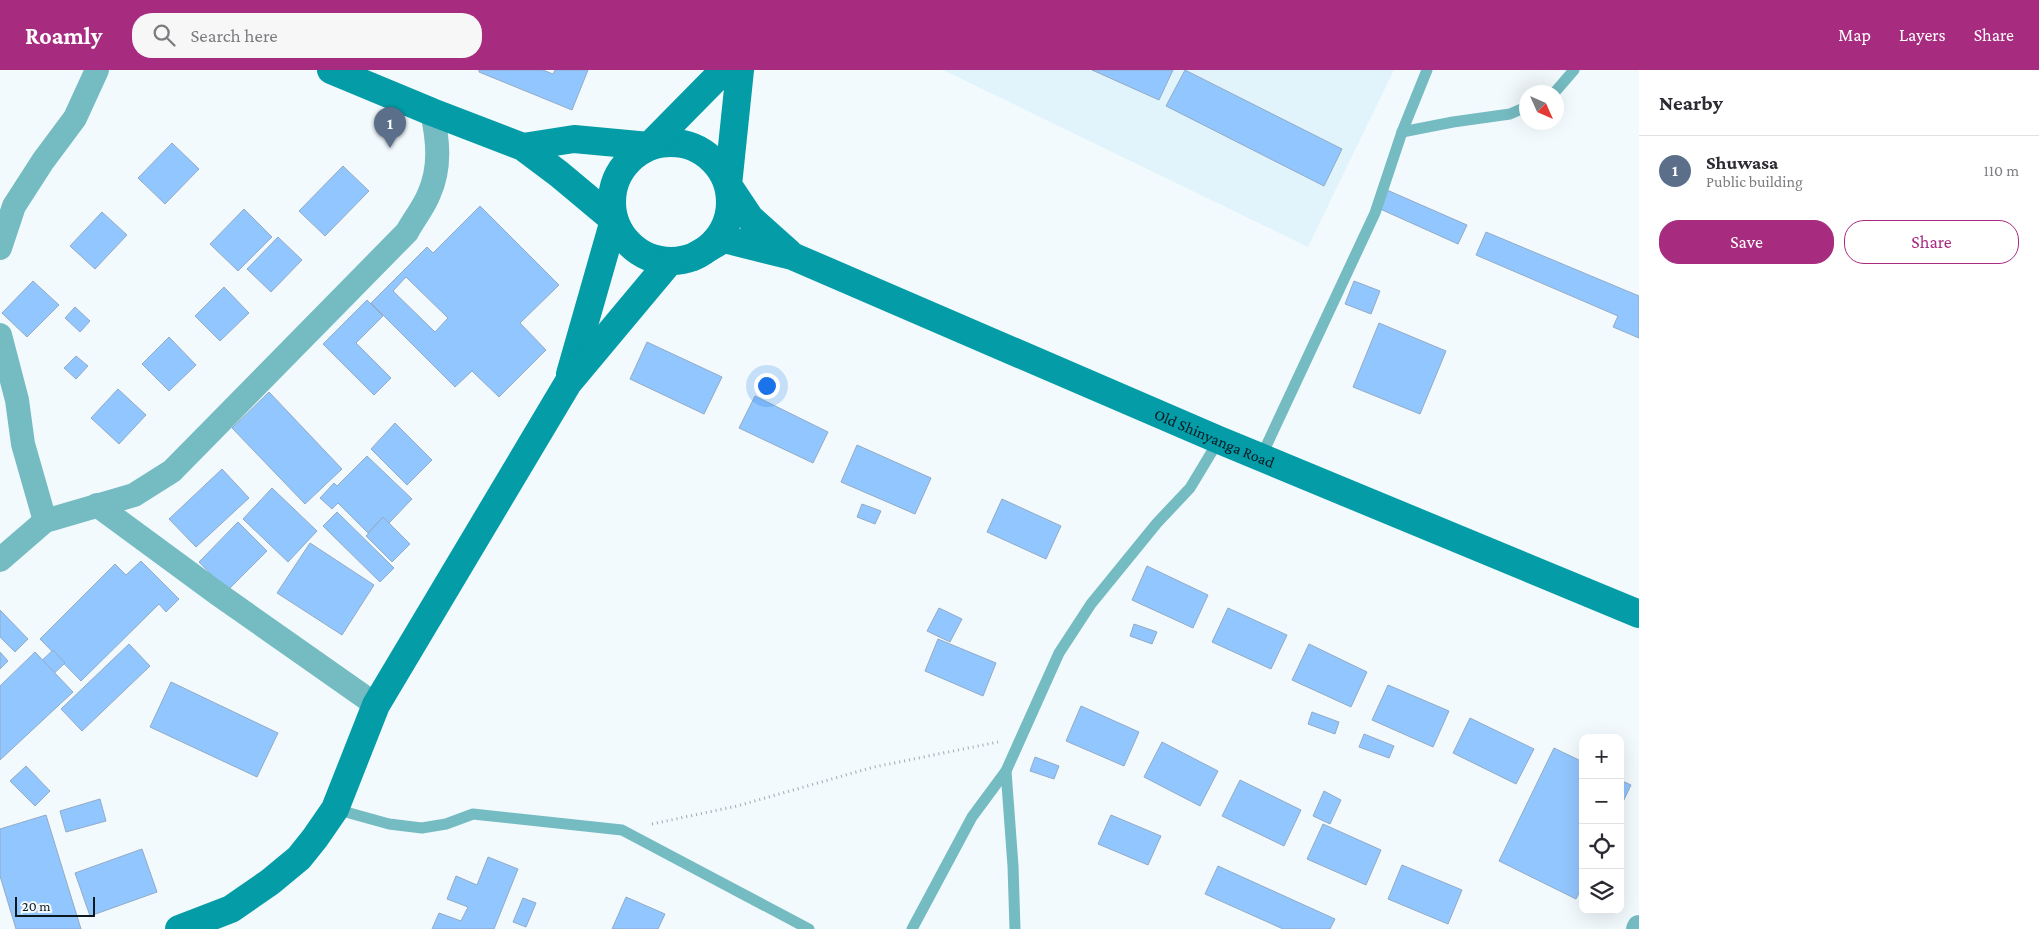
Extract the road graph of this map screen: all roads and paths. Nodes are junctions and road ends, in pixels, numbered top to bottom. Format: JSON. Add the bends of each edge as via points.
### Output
{"nodes":[{"id":1,"x":97,"y":70,"type":"edge"},
{"id":2,"x":331,"y":70,"type":"edge"},
{"id":3,"x":724,"y":70,"type":"edge"},
{"id":4,"x":740,"y":70,"type":"edge"},
{"id":5,"x":1426,"y":70,"type":"edge"},
{"id":6,"x":1574,"y":70,"type":"edge"},
{"id":7,"x":1560,"y":85,"type":"edge"},
{"id":8,"x":1519,"y":110,"type":"edge"},
{"id":9,"x":432,"y":112,"type":"junction"},
{"id":10,"x":1402,"y":132,"type":"junction"},
{"id":11,"x":649,"y":146,"type":"junction"},
{"id":12,"x":523,"y":147,"type":"junction"},
{"id":13,"x":728,"y":185,"type":"junction"},
{"id":14,"x":614,"y":220,"type":"junction"},
{"id":15,"x":0,"y":248,"type":"edge"},
{"id":16,"x":792,"y":256,"type":"junction"},
{"id":17,"x":681,"y":259,"type":"junction"},
{"id":18,"x":0,"y":334,"type":"edge"},
{"id":19,"x":568,"y":383,"type":"junction"},
{"id":20,"x":1219,"y":440,"type":"junction"},
{"id":21,"x":1261,"y":457,"type":"junction"},
{"id":22,"x":97,"y":505,"type":"junction"},
{"id":23,"x":46,"y":521,"type":"junction"},
{"id":24,"x":0,"y":560,"type":"edge"},
{"id":25,"x":1639,"y":615,"type":"edge"},
{"id":26,"x":376,"y":704,"type":"junction"},
{"id":27,"x":1021,"y":738,"type":"junction"},
{"id":28,"x":1006,"y":771,"type":"junction"},
{"id":29,"x":335,"y":809,"type":"junction"},
{"id":30,"x":622,"y":830,"type":"junction"},
{"id":31,"x":179,"y":929,"type":"edge"},
{"id":32,"x":809,"y":929,"type":"edge"},
{"id":33,"x":912,"y":929,"type":"edge"},
{"id":34,"x":1015,"y":929,"type":"edge"}],
"edges":[{"from":1,"to":15,"type":"street","via":[[75,118],[14,206]]},
{"from":2,"to":9,"type":"main road","name":"Old Shinyanga Road"},
{"from":3,"to":11,"type":"main road"},
{"from":4,"to":13,"type":"main road"},
{"from":5,"to":10,"type":"lane"},
{"from":6,"to":7,"type":"lane"},
{"from":8,"to":10,"type":"lane"},
{"from":9,"to":12,"type":"main road","name":"Old Shinyanga Road"},
{"from":9,"to":22,"type":"street","via":[[438,141],[437,164],[429,194],[407,232],[172,471],[134,495]]},
{"from":10,"to":21,"type":"lane","via":[[1375,213]]},
{"from":11,"to":12,"type":"main road","name":"Old Shinyanga Road","via":[[574,139]]},
{"from":11,"to":13,"type":"main road","name":"Old Shinyanga Road","via":[[673,142],[698,148],[717,163]]},
{"from":11,"to":14,"type":"main road","name":"Old Shinyanga Road","via":[[630,158],[617,177],[612,198]]},
{"from":12,"to":14,"type":"main road","name":"Old Shinyanga Road"},
{"from":13,"to":16,"type":"main road","name":"Old Shinyanga Road","via":[[750,218]]},
{"from":13,"to":17,"type":"main road","name":"Old Shinyanga Road","via":[[730,206],[724,228],[711,246]]},
{"from":14,"to":17,"type":"main road","name":"Old Shinyanga Road","via":[[626,242],[646,256]]},
{"from":14,"to":19,"type":"main road"},
{"from":16,"to":17,"type":"main road","name":"Old Shinyanga Road","via":[[724,239]]},
{"from":16,"to":20,"type":"main road","name":"Old Shinyanga Road"},
{"from":17,"to":19,"type":"main road"},
{"from":18,"to":23,"type":"street","via":[[17,400],[23,444]]},
{"from":19,"to":26,"type":"main road"},
{"from":20,"to":21,"type":"main road","name":"Old Shinyanga Road"},
{"from":20,"to":27,"type":"lane","via":[[1190,488],[1091,604],[1059,653]]},
{"from":21,"to":25,"type":"main road","name":"Old Shinyanga Road"},
{"from":22,"to":23,"type":"street"},
{"from":22,"to":26,"type":"street"},
{"from":23,"to":24,"type":"street"},
{"from":26,"to":29,"type":"main road"},
{"from":27,"to":28,"type":"lane"},
{"from":27,"to":30,"type":"path","via":[[874,767],[737,806]]},
{"from":28,"to":33,"type":"lane","via":[[972,818]]},
{"from":28,"to":34,"type":"lane"},
{"from":29,"to":30,"type":"lane","via":[[389,824],[422,828],[473,814]]},
{"from":29,"to":31,"type":"main road","via":[[299,858],[270,882],[231,910]]},
{"from":30,"to":32,"type":"lane"}]}
